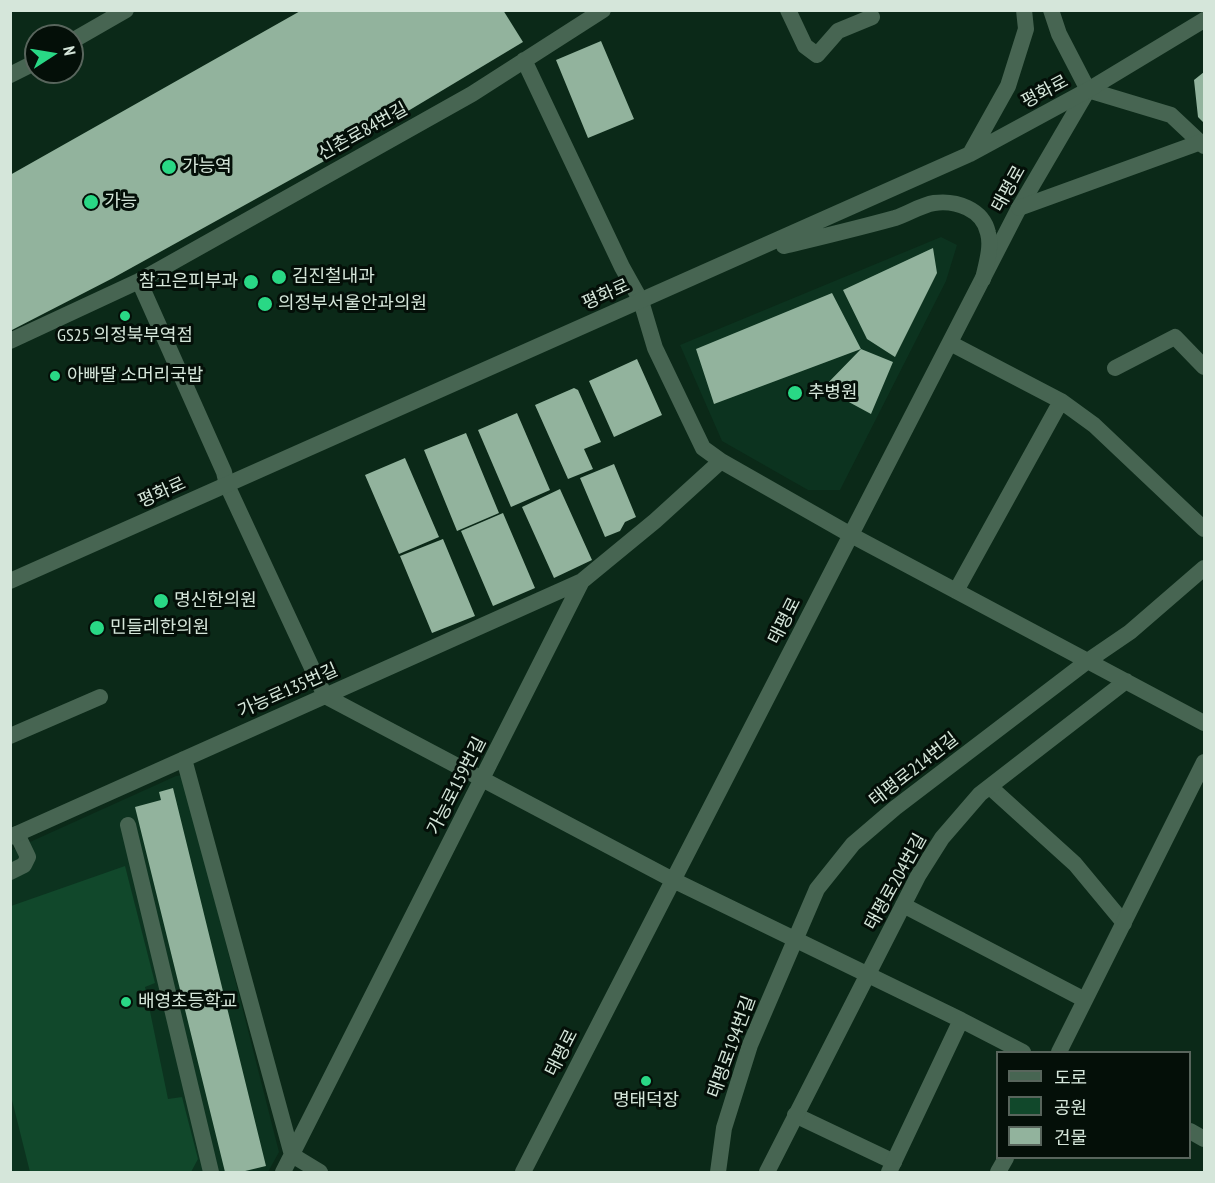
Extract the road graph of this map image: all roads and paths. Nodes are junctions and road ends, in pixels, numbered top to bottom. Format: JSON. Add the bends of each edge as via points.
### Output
{"nodes":[{"id":1,"x":126,"y":10,"type":"edge"},
{"id":2,"x":603,"y":10,"type":"edge"},
{"id":3,"x":788,"y":10,"type":"edge"},
{"id":4,"x":1024,"y":10,"type":"edge"},
{"id":5,"x":1052,"y":10,"type":"edge"},
{"id":6,"x":872,"y":16,"type":"dead end"},
{"id":7,"x":1204,"y":20,"type":"edge"},
{"id":8,"x":84,"y":34,"type":"edge"},
{"id":9,"x":524,"y":60,"type":"junction"},
{"id":10,"x":24,"y":68,"type":"edge"},
{"id":11,"x":10,"y":75,"type":"edge"},
{"id":12,"x":1088,"y":90,"type":"junction"},
{"id":13,"x":1203,"y":144,"type":"edge"},
{"id":14,"x":970,"y":154,"type":"junction"},
{"id":15,"x":1019,"y":208,"type":"junction"},
{"id":16,"x":740,"y":257,"type":"junction"},
{"id":17,"x":983,"y":279,"type":"junction"},
{"id":18,"x":139,"y":281,"type":"junction"},
{"id":19,"x":641,"y":301,"type":"junction"},
{"id":20,"x":10,"y":341,"type":"edge"},
{"id":21,"x":950,"y":343,"type":"junction"},
{"id":22,"x":1204,"y":367,"type":"edge"},
{"id":23,"x":1115,"y":368,"type":"dead end"},
{"id":24,"x":1061,"y":400,"type":"junction"},
{"id":25,"x":721,"y":461,"type":"junction"},
{"id":26,"x":227,"y":485,"type":"junction"},
{"id":27,"x":1204,"y":529,"type":"edge"},
{"id":28,"x":851,"y":535,"type":"junction"},
{"id":29,"x":1204,"y":568,"type":"edge"},
{"id":30,"x":10,"y":581,"type":"edge"},
{"id":31,"x":582,"y":581,"type":"junction"},
{"id":32,"x":956,"y":591,"type":"junction"},
{"id":33,"x":1089,"y":660,"type":"junction"},
{"id":34,"x":1126,"y":681,"type":"junction"},
{"id":35,"x":325,"y":696,"type":"junction"},
{"id":36,"x":100,"y":698,"type":"dead end"},
{"id":37,"x":1204,"y":723,"type":"edge"},
{"id":38,"x":10,"y":736,"type":"edge"},
{"id":39,"x":184,"y":759,"type":"junction"},
{"id":40,"x":1204,"y":762,"type":"edge"},
{"id":41,"x":482,"y":780,"type":"junction"},
{"id":42,"x":990,"y":787,"type":"junction"},
{"id":43,"x":128,"y":825,"type":"dead end"},
{"id":44,"x":13,"y":830,"type":"edge"},
{"id":45,"x":10,"y":872,"type":"edge"},
{"id":46,"x":673,"y":880,"type":"junction"},
{"id":47,"x":903,"y":905,"type":"junction"},
{"id":48,"x":1124,"y":923,"type":"junction"},
{"id":49,"x":795,"y":939,"type":"junction"},
{"id":50,"x":867,"y":975,"type":"junction"},
{"id":51,"x":1085,"y":1000,"type":"junction"},
{"id":52,"x":961,"y":1020,"type":"junction"},
{"id":53,"x":1019,"y":1051,"type":"edge"},
{"id":54,"x":1060,"y":1051,"type":"edge"},
{"id":55,"x":795,"y":1115,"type":"junction"},
{"id":56,"x":292,"y":1155,"type":"junction"},
{"id":57,"x":892,"y":1167,"type":"edge"},
{"id":58,"x":211,"y":1173,"type":"edge"},
{"id":59,"x":283,"y":1173,"type":"edge"},
{"id":60,"x":320,"y":1173,"type":"edge"},
{"id":61,"x":523,"y":1173,"type":"edge"},
{"id":62,"x":718,"y":1173,"type":"edge"},
{"id":63,"x":767,"y":1173,"type":"edge"}],
"edges":[{"from":1,"to":8,"type":"street"},
{"from":2,"to":9,"type":"street","name":"신촌로84번길"},
{"from":3,"to":6,"type":"street","via":[[806,46],[817,55],[838,31]]},
{"from":4,"to":14,"type":"street","via":[[1026,29],[1008,86]]},
{"from":5,"to":12,"type":"street","via":[[1059,34]]},
{"from":7,"to":12,"type":"street","name":"평화로"},
{"from":9,"to":18,"type":"street","name":"신촌로84번길"},
{"from":9,"to":19,"type":"street"},
{"from":10,"to":11,"type":"street"},
{"from":12,"to":13,"type":"street","via":[[1171,115]]},
{"from":12,"to":14,"type":"street","name":"평화로"},
{"from":12,"to":15,"type":"street","name":"태평로"},
{"from":13,"to":15,"type":"street"},
{"from":14,"to":16,"type":"street","name":"평화로"},
{"from":15,"to":17,"type":"street","name":"태평로"},
{"from":16,"to":17,"type":"street","via":[[897,217],[933,203],[955,203],[974,212],[988,233]]},
{"from":16,"to":19,"type":"street","name":"평화로"},
{"from":17,"to":21,"type":"street","name":"태평로"},
{"from":18,"to":20,"type":"street","name":"신촌로84번길"},
{"from":18,"to":26,"type":"street"},
{"from":19,"to":25,"type":"street","via":[[655,348],[703,448]]},
{"from":19,"to":26,"type":"street","name":"평화로"},
{"from":21,"to":24,"type":"street"},
{"from":21,"to":28,"type":"street","name":"태평로"},
{"from":22,"to":23,"type":"street","via":[[1175,338]]},
{"from":24,"to":27,"type":"street","via":[[1094,425]]},
{"from":24,"to":32,"type":"street"},
{"from":25,"to":28,"type":"street"},
{"from":25,"to":31,"type":"street","name":"가능로159번길"},
{"from":26,"to":30,"type":"street","name":"평화로"},
{"from":26,"to":35,"type":"street"},
{"from":28,"to":32,"type":"street"},
{"from":28,"to":46,"type":"street","name":"태평로"},
{"from":29,"to":33,"type":"street","name":"태평로214번길","via":[[1130,632]]},
{"from":31,"to":35,"type":"street","name":"가능로135번길"},
{"from":31,"to":41,"type":"street","name":"가능로159번길"},
{"from":32,"to":33,"type":"street"},
{"from":33,"to":34,"type":"street"},
{"from":33,"to":49,"type":"street","name":"태평로214번길","via":[[853,844],[817,889]]},
{"from":34,"to":37,"type":"street"},
{"from":34,"to":42,"type":"street","name":"태평로204번길"},
{"from":35,"to":39,"type":"street","name":"가능로135번길"},
{"from":35,"to":41,"type":"street"},
{"from":36,"to":38,"type":"street"},
{"from":39,"to":44,"type":"street","name":"가능로135번길"},
{"from":39,"to":56,"type":"street"},
{"from":40,"to":48,"type":"street"},
{"from":41,"to":46,"type":"street"},
{"from":41,"to":56,"type":"street","name":"가능로159번길"},
{"from":42,"to":47,"type":"street","name":"태평로204번길","via":[[942,838]]},
{"from":42,"to":48,"type":"street","via":[[1075,864]]},
{"from":43,"to":58,"type":"street"},
{"from":44,"to":45,"type":"street","via":[[28,857],[24,865]]},
{"from":46,"to":49,"type":"street"},
{"from":46,"to":61,"type":"street","name":"태평로"},
{"from":47,"to":50,"type":"street","name":"태평로204번길"},
{"from":47,"to":51,"type":"street"},
{"from":48,"to":51,"type":"street"},
{"from":49,"to":50,"type":"street"},
{"from":49,"to":62,"type":"street","name":"태평로194번길","via":[[750,1045],[724,1128]]},
{"from":50,"to":52,"type":"street"},
{"from":50,"to":55,"type":"street","name":"태평로204번길"},
{"from":51,"to":54,"type":"street"},
{"from":52,"to":53,"type":"street"},
{"from":52,"to":57,"type":"street"},
{"from":55,"to":57,"type":"street"},
{"from":55,"to":63,"type":"street","name":"태평로204번길"},
{"from":56,"to":59,"type":"street","name":"가능로159번길"},
{"from":56,"to":60,"type":"street"}]}
